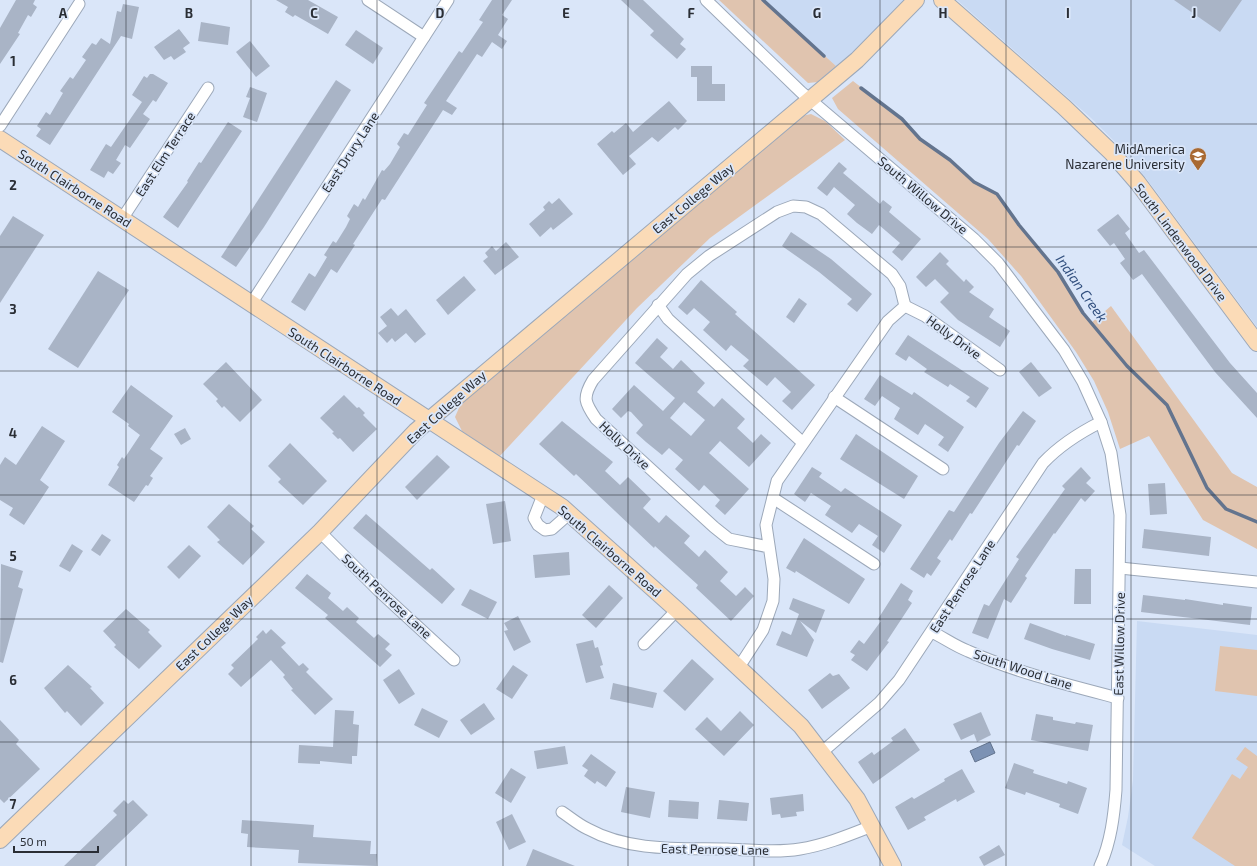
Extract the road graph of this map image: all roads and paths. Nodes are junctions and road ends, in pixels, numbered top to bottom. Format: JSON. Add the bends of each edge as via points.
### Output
{"nodes":[{"id":1,"x":368,"y":0,"type":"edge"},
{"id":2,"x":448,"y":0,"type":"edge"},
{"id":3,"x":706,"y":0,"type":"edge"},
{"id":4,"x":916,"y":0,"type":"edge"},
{"id":5,"x":942,"y":0,"type":"edge"},
{"id":6,"x":79,"y":4,"type":"dead end"},
{"id":7,"x":424,"y":37,"type":"junction"},
{"id":8,"x":208,"y":88,"type":"dead end"},
{"id":9,"x":810,"y":99,"type":"junction"},
{"id":10,"x":0,"y":126,"type":"edge"},
{"id":11,"x":0,"y":139,"type":"edge"},
{"id":12,"x":122,"y":219,"type":"junction"},
{"id":13,"x":251,"y":304,"type":"junction"},
{"id":14,"x":658,"y":305,"type":"junction"},
{"id":15,"x":905,"y":306,"type":"junction"},
{"id":16,"x":1257,"y":343,"type":"edge"},
{"id":17,"x":1000,"y":370,"type":"dead end"},
{"id":18,"x":834,"y":397,"type":"junction"},
{"id":19,"x":429,"y":420,"type":"junction"},
{"id":20,"x":1101,"y":422,"type":"junction"},
{"id":21,"x":802,"y":442,"type":"junction"},
{"id":22,"x":943,"y":469,"type":"dead end"},
{"id":23,"x":543,"y":496,"type":"junction"},
{"id":24,"x":772,"y":498,"type":"junction"},
{"id":25,"x":569,"y":514,"type":"junction"},
{"id":26,"x":320,"y":532,"type":"junction"},
{"id":27,"x":769,"y":547,"type":"junction"},
{"id":28,"x":874,"y":564,"type":"dead end"},
{"id":29,"x":1120,"y":568,"type":"junction"},
{"id":30,"x":1257,"y":582,"type":"edge"},
{"id":31,"x":677,"y":610,"type":"junction"},
{"id":32,"x":932,"y":632,"type":"junction"},
{"id":33,"x":644,"y":644,"type":"dead end"},
{"id":34,"x":454,"y":660,"type":"dead end"},
{"id":35,"x":739,"y":667,"type":"junction"},
{"id":36,"x":1118,"y":698,"type":"junction"},
{"id":37,"x":822,"y":752,"type":"junction"},
{"id":38,"x":562,"y":812,"type":"dead end"},
{"id":39,"x":872,"y":826,"type":"junction"},
{"id":40,"x":0,"y":840,"type":"edge"},
{"id":41,"x":893,"y":866,"type":"edge"},
{"id":42,"x":1100,"y":866,"type":"edge"}],
"edges":[{"from":1,"to":7,"type":"street"},
{"from":2,"to":7,"type":"street","name":"East Drury Lane"},
{"from":3,"to":9,"type":"street","name":"South Willow Drive"},
{"from":4,"to":9,"type":"street","name":"East College Way","via":[[876,43]]},
{"from":5,"to":16,"type":"street","name":"South Lindenwood Drive","via":[[1064,107],[1122,164]]},
{"from":6,"to":10,"type":"street"},
{"from":7,"to":13,"type":"street","name":"East Drury Lane"},
{"from":8,"to":12,"type":"street","name":"East Elm Terrace"},
{"from":9,"to":19,"type":"street","name":"East College Way"},
{"from":9,"to":20,"type":"street","name":"South Willow Drive","via":[[974,239],[998,263],[1064,350],[1084,382]]},
{"from":11,"to":12,"type":"street","name":"South Clairborne Road"},
{"from":12,"to":13,"type":"street","name":"South Clairborne Road"},
{"from":13,"to":19,"type":"street","name":"South Clairborne Road"},
{"from":14,"to":15,"type":"street","name":"Holly Drive","via":[[687,274],[709,256],[777,212],[793,206],[806,207],[822,214],[892,274],[900,286]]},
{"from":14,"to":21,"type":"street","via":[[668,319]]},
{"from":14,"to":27,"type":"street","name":"Holly Drive","via":[[593,380],[586,391],[586,404],[596,419],[729,539]]},
{"from":15,"to":17,"type":"street","name":"Holly Drive","via":[[925,316]]},
{"from":15,"to":18,"type":"street","via":[[888,321]]},
{"from":18,"to":21,"type":"street"},
{"from":18,"to":22,"type":"street"},
{"from":19,"to":23,"type":"street","name":"South Clairborne Road"},
{"from":19,"to":26,"type":"street","name":"East College Way"},
{"from":20,"to":29,"type":"street","name":"East Willow Drive","via":[[1116,479],[1120,515]]},
{"from":20,"to":32,"type":"street","name":"East Penrose Lane","via":[[1074,436],[1056,449],[1043,463]]},
{"from":21,"to":24,"type":"street","via":[[777,481]]},
{"from":23,"to":25,"type":"street","name":"South Clairborne Road"},
{"from":23,"to":25,"type":"street","via":[[534,518],[545,530],[552,529]]},
{"from":24,"to":27,"type":"street","via":[[766,525]]},
{"from":24,"to":28,"type":"street"},
{"from":25,"to":31,"type":"street","name":"South Clairborne Road"},
{"from":26,"to":34,"type":"street","name":"South Penrose Lane"},
{"from":26,"to":40,"type":"street","name":"East College Way"},
{"from":27,"to":35,"type":"street","via":[[774,579],[770,612],[763,630]]},
{"from":29,"to":30,"type":"street"},
{"from":29,"to":36,"type":"street","name":"East Willow Drive"},
{"from":31,"to":33,"type":"street"},
{"from":31,"to":35,"type":"street","name":"South Clairborne Road"},
{"from":32,"to":36,"type":"street","name":"South Wood Lane","via":[[967,651],[1058,682]]},
{"from":32,"to":37,"type":"street","name":"East Penrose Lane","via":[[900,680],[879,703]]},
{"from":35,"to":37,"type":"street","name":"South Clairborne Road","via":[[801,726]]},
{"from":36,"to":42,"type":"street","name":"East Willow Drive","via":[[1114,814]]},
{"from":37,"to":39,"type":"street","name":"South Clairborne Road","via":[[857,800]]},
{"from":38,"to":39,"type":"street","name":"East Penrose Lane","via":[[598,834],[629,844],[653,847],[798,849],[826,843]]},
{"from":39,"to":41,"type":"street","name":"South Clairborne Road"}]}
